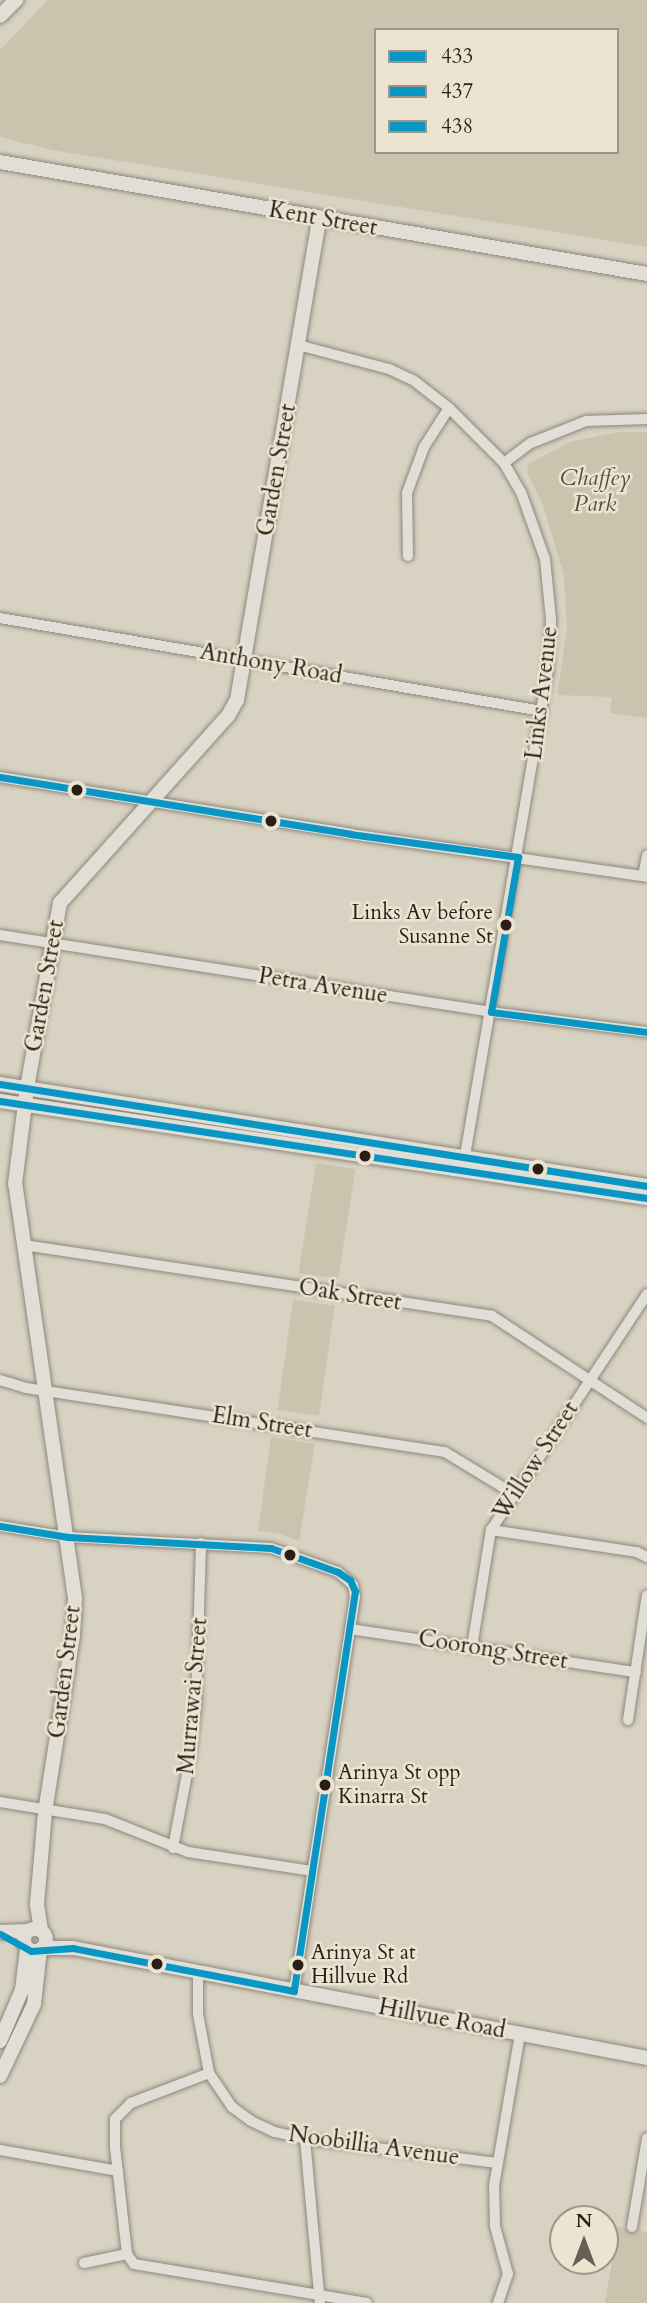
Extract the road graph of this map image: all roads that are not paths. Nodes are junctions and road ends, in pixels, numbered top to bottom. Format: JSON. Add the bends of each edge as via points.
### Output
{"nodes":[{"id":1,"x":16,"y":0,"type":"edge"},
{"id":2,"x":0,"y":16,"type":"edge"},
{"id":3,"x":0,"y":162,"type":"edge"},
{"id":4,"x":319,"y":219,"type":"junction"},
{"id":5,"x":647,"y":274,"type":"edge"},
{"id":6,"x":298,"y":345,"type":"junction"},
{"id":7,"x":449,"y":408,"type":"junction"},
{"id":8,"x":647,"y":419,"type":"edge"},
{"id":9,"x":504,"y":463,"type":"junction"},
{"id":10,"x":408,"y":555,"type":"dead end"},
{"id":11,"x":0,"y":618,"type":"edge"},
{"id":12,"x":244,"y":660,"type":"junction"},
{"id":13,"x":542,"y":711,"type":"junction"},
{"id":14,"x":0,"y":777,"type":"edge"},
{"id":15,"x":148,"y":802,"type":"junction"},
{"id":16,"x":647,"y":855,"type":"edge"},
{"id":17,"x":518,"y":857,"type":"junction"},
{"id":18,"x":645,"y":876,"type":"edge"},
{"id":19,"x":0,"y":935,"type":"edge"},
{"id":20,"x":52,"y":944,"type":"junction"},
{"id":21,"x":491,"y":1012,"type":"junction"},
{"id":22,"x":647,"y":1032,"type":"edge"},
{"id":23,"x":0,"y":1084,"type":"edge"},
{"id":24,"x":27,"y":1088,"type":"junction"},
{"id":25,"x":0,"y":1101,"type":"edge"},
{"id":26,"x":25,"y":1105,"type":"junction"},
{"id":27,"x":464,"y":1163,"type":"junction"},
{"id":28,"x":647,"y":1186,"type":"edge"},
{"id":29,"x":647,"y":1198,"type":"edge"},
{"id":30,"x":24,"y":1245,"type":"junction"},
{"id":31,"x":647,"y":1294,"type":"edge"},
{"id":32,"x":590,"y":1379,"type":"junction"},
{"id":33,"x":0,"y":1380,"type":"edge"},
{"id":34,"x":45,"y":1389,"type":"junction"},
{"id":35,"x":647,"y":1418,"type":"edge"},
{"id":36,"x":514,"y":1494,"type":"junction"},
{"id":37,"x":0,"y":1526,"type":"edge"},
{"id":38,"x":491,"y":1530,"type":"junction"},
{"id":39,"x":68,"y":1537,"type":"junction"},
{"id":40,"x":201,"y":1543,"type":"junction"},
{"id":41,"x":647,"y":1557,"type":"edge"},
{"id":42,"x":647,"y":1595,"type":"edge"},
{"id":43,"x":350,"y":1629,"type":"junction"},
{"id":44,"x":472,"y":1647,"type":"junction"},
{"id":45,"x":636,"y":1672,"type":"junction"},
{"id":46,"x":628,"y":1720,"type":"dead end"},
{"id":47,"x":0,"y":1802,"type":"edge"},
{"id":48,"x":45,"y":1812,"type":"junction"},
{"id":49,"x":173,"y":1848,"type":"junction"},
{"id":50,"x":312,"y":1871,"type":"junction"},
{"id":51,"x":0,"y":1933,"type":"edge"},
{"id":52,"x":34,"y":1940,"type":"junction"},
{"id":53,"x":198,"y":1974,"type":"junction"},
{"id":54,"x":294,"y":1991,"type":"junction"},
{"id":55,"x":520,"y":2034,"type":"junction"},
{"id":56,"x":0,"y":2041,"type":"edge"},
{"id":57,"x":647,"y":2057,"type":"edge"},
{"id":58,"x":209,"y":2073,"type":"junction"},
{"id":59,"x":0,"y":2076,"type":"edge"},
{"id":60,"x":647,"y":2138,"type":"edge"},
{"id":61,"x":305,"y":2139,"type":"junction"},
{"id":62,"x":0,"y":2150,"type":"edge"},
{"id":63,"x":497,"y":2163,"type":"junction"},
{"id":64,"x":118,"y":2171,"type":"junction"},
{"id":65,"x":644,"y":2172,"type":"edge"},
{"id":66,"x":632,"y":2227,"type":"dead end"},
{"id":67,"x":127,"y":2253,"type":"junction"},
{"id":68,"x":85,"y":2263,"type":"dead end"},
{"id":69,"x":321,"y":2299,"type":"edge"},
{"id":70,"x":367,"y":2303,"type":"edge"},
{"id":71,"x":498,"y":2303,"type":"edge"}],
"edges":[{"from":1,"to":2,"type":"street"},
{"from":3,"to":4,"type":"street","name":"Kent Street"},
{"from":4,"to":5,"type":"street","name":"Kent Street"},
{"from":4,"to":6,"type":"street","name":"Garden Street"},
{"from":6,"to":7,"type":"street","name":"Links Avenue","via":[[389,369],[413,380]]},
{"from":6,"to":12,"type":"street","name":"Garden Street"},
{"from":7,"to":9,"type":"street","name":"Links Avenue"},
{"from":7,"to":10,"type":"street","via":[[424,447],[407,493]]},
{"from":8,"to":9,"type":"street","via":[[586,421],[531,443]]},
{"from":9,"to":13,"type":"street","name":"Links Avenue","via":[[534,526],[550,590],[551,643]]},
{"from":11,"to":12,"type":"street","name":"Anthony Road"},
{"from":12,"to":13,"type":"street","name":"Anthony Road"},
{"from":12,"to":15,"type":"street","name":"Garden Street","via":[[233,708]]},
{"from":13,"to":17,"type":"street","name":"Links Avenue"},
{"from":14,"to":15,"type":"street"},
{"from":15,"to":17,"type":"street"},
{"from":15,"to":20,"type":"street","name":"Garden Street","via":[[63,897]]},
{"from":16,"to":18,"type":"street"},
{"from":17,"to":18,"type":"street"},
{"from":17,"to":21,"type":"street","name":"Links Avenue"},
{"from":19,"to":20,"type":"street","name":"Petra Avenue"},
{"from":20,"to":21,"type":"street","name":"Petra Avenue"},
{"from":20,"to":24,"type":"street","name":"Garden Street"},
{"from":21,"to":22,"type":"street","name":"Petra Avenue"},
{"from":21,"to":27,"type":"street","name":"Links Avenue"},
{"from":23,"to":24,"type":"street"},
{"from":24,"to":26,"type":"street","name":"Garden Street"},
{"from":24,"to":27,"type":"street"},
{"from":25,"to":26,"type":"street"},
{"from":26,"to":27,"type":"street"},
{"from":26,"to":30,"type":"street","name":"Garden Street","via":[[14,1173]]},
{"from":27,"to":28,"type":"street"},
{"from":27,"to":29,"type":"street"},
{"from":30,"to":32,"type":"street","name":"Oak Street","via":[[492,1316]]},
{"from":30,"to":34,"type":"street","name":"Garden Street"},
{"from":31,"to":32,"type":"street","name":"Willow Street"},
{"from":32,"to":35,"type":"street","name":"Oak Street"},
{"from":32,"to":36,"type":"street","name":"Willow Street"},
{"from":33,"to":34,"type":"street","name":"Elm Street"},
{"from":34,"to":36,"type":"street","name":"Elm Street","via":[[445,1452]]},
{"from":34,"to":39,"type":"street","name":"Garden Street"},
{"from":36,"to":38,"type":"street","name":"Willow Street"},
{"from":37,"to":39,"type":"street"},
{"from":38,"to":41,"type":"street"},
{"from":38,"to":44,"type":"street","name":"Willow Street"},
{"from":39,"to":40,"type":"street"},
{"from":39,"to":48,"type":"street","name":"Garden Street","via":[[74,1624]]},
{"from":40,"to":43,"type":"street","via":[[271,1548],[338,1572],[350,1580],[355,1591]]},
{"from":40,"to":49,"type":"street","name":"Murrawai Street","via":[[196,1705]]},
{"from":42,"to":45,"type":"street"},
{"from":43,"to":44,"type":"street","name":"Coorong Street"},
{"from":43,"to":50,"type":"street"},
{"from":44,"to":45,"type":"street","name":"Coorong Street"},
{"from":45,"to":46,"type":"street"},
{"from":47,"to":48,"type":"street"},
{"from":48,"to":49,"type":"street","via":[[104,1819]]},
{"from":48,"to":52,"type":"street","name":"Garden Street"},
{"from":49,"to":50,"type":"street"},
{"from":50,"to":54,"type":"street"},
{"from":51,"to":52,"type":"street","name":"Hillvue Road"},
{"from":52,"to":53,"type":"street","name":"Hillvue Road"},
{"from":52,"to":56,"type":"street","name":"Garden Street","via":[[22,1990]]},
{"from":52,"to":59,"type":"street","name":"Garden Street","via":[[34,2004]]},
{"from":53,"to":54,"type":"street","name":"Hillvue Road"},
{"from":53,"to":58,"type":"street","name":"Noobillia Avenue","via":[[198,2014]]},
{"from":54,"to":55,"type":"street","name":"Hillvue Road"},
{"from":55,"to":57,"type":"street","name":"Hillvue Road"},
{"from":55,"to":63,"type":"street"},
{"from":58,"to":61,"type":"street","name":"Noobillia Avenue","via":[[232,2107],[251,2121]]},
{"from":58,"to":64,"type":"street","via":[[122,2109],[114,2138]]},
{"from":60,"to":65,"type":"street"},
{"from":61,"to":63,"type":"street","name":"Noobillia Avenue"},
{"from":61,"to":69,"type":"street"},
{"from":62,"to":64,"type":"street"},
{"from":63,"to":71,"type":"street","via":[[495,2226],[508,2274]]},
{"from":64,"to":67,"type":"street"},
{"from":65,"to":66,"type":"street"},
{"from":67,"to":68,"type":"street"},
{"from":67,"to":69,"type":"street","via":[[134,2264]]},
{"from":69,"to":70,"type":"street"}]}
